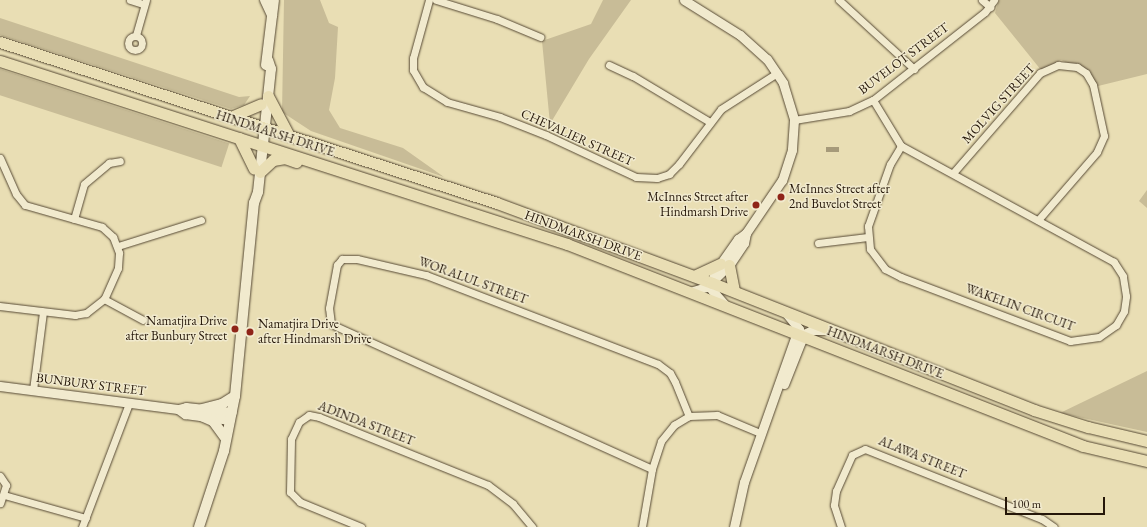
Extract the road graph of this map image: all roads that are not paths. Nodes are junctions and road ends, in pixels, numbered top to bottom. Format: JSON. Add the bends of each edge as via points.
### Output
{"nodes":[{"id":1,"x":130,"y":0,"type":"edge"},
{"id":2,"x":265,"y":0,"type":"edge"},
{"id":3,"x":274,"y":0,"type":"edge"},
{"id":4,"x":429,"y":0,"type":"edge"},
{"id":5,"x":436,"y":0,"type":"edge"},
{"id":6,"x":684,"y":0,"type":"edge"},
{"id":7,"x":839,"y":0,"type":"edge"},
{"id":8,"x":982,"y":0,"type":"edge"},
{"id":9,"x":994,"y":0,"type":"edge"},
{"id":10,"x":145,"y":2,"type":"edge"},
{"id":11,"x":990,"y":7,"type":"junction"},
{"id":12,"x":273,"y":17,"type":"junction"},
{"id":13,"x":136,"y":35,"type":"dead end"},
{"id":14,"x":540,"y":36,"type":"dead end"},
{"id":15,"x":0,"y":42,"type":"edge"},
{"id":16,"x":0,"y":61,"type":"edge"},
{"id":17,"x":609,"y":65,"type":"dead end"},
{"id":18,"x":914,"y":69,"type":"junction"},
{"id":19,"x":777,"y":73,"type":"junction"},
{"id":20,"x":265,"y":100,"type":"junction"},
{"id":21,"x":873,"y":100,"type":"junction"},
{"id":22,"x":233,"y":116,"type":"junction"},
{"id":23,"x":794,"y":120,"type":"junction"},
{"id":24,"x":710,"y":122,"type":"junction"},
{"id":25,"x":262,"y":125,"type":"junction"},
{"id":26,"x":288,"y":134,"type":"junction"},
{"id":27,"x":239,"y":138,"type":"junction"},
{"id":28,"x":260,"y":144,"type":"junction"},
{"id":29,"x":902,"y":146,"type":"junction"},
{"id":30,"x":0,"y":158,"type":"edge"},
{"id":31,"x":120,"y":161,"type":"dead end"},
{"id":32,"x":336,"y":168,"type":"junction"},
{"id":33,"x":257,"y":171,"type":"junction"},
{"id":34,"x":953,"y":173,"type":"junction"},
{"id":35,"x":74,"y":219,"type":"junction"},
{"id":36,"x":201,"y":220,"type":"dead end"},
{"id":37,"x":1038,"y":220,"type":"junction"},
{"id":38,"x":868,"y":237,"type":"junction"},
{"id":39,"x":818,"y":243,"type":"dead end"},
{"id":40,"x":118,"y":246,"type":"junction"},
{"id":41,"x":724,"y":265,"type":"junction"},
{"id":42,"x":694,"y":276,"type":"junction"},
{"id":43,"x":712,"y":282,"type":"junction"},
{"id":44,"x":734,"y":291,"type":"junction"},
{"id":45,"x":690,"y":292,"type":"junction"},
{"id":46,"x":104,"y":299,"type":"junction"},
{"id":47,"x":725,"y":305,"type":"junction"},
{"id":48,"x":0,"y":306,"type":"edge"},
{"id":49,"x":43,"y":312,"type":"junction"},
{"id":50,"x":786,"y":312,"type":"junction"},
{"id":51,"x":143,"y":320,"type":"dead end"},
{"id":52,"x":831,"y":330,"type":"junction"},
{"id":53,"x":800,"y":334,"type":"junction"},
{"id":54,"x":0,"y":386,"type":"edge"},
{"id":55,"x":33,"y":390,"type":"junction"},
{"id":56,"x":235,"y":396,"type":"junction"},
{"id":57,"x":129,"y":403,"type":"junction"},
{"id":58,"x":202,"y":412,"type":"junction"},
{"id":59,"x":231,"y":416,"type":"junction"},
{"id":60,"x":689,"y":416,"type":"junction"},
{"id":61,"x":760,"y":433,"type":"junction"},
{"id":62,"x":226,"y":439,"type":"junction"},
{"id":63,"x":1147,"y":441,"type":"edge"},
{"id":64,"x":1147,"y":461,"type":"edge"},
{"id":65,"x":652,"y":469,"type":"junction"},
{"id":66,"x":0,"y":476,"type":"edge"},
{"id":67,"x":4,"y":495,"type":"junction"},
{"id":68,"x":0,"y":503,"type":"edge"},
{"id":69,"x":86,"y":518,"type":"junction"},
{"id":70,"x":82,"y":527,"type":"edge"},
{"id":71,"x":199,"y":527,"type":"edge"},
{"id":72,"x":361,"y":527,"type":"edge"},
{"id":73,"x":532,"y":527,"type":"edge"},
{"id":74,"x":642,"y":527,"type":"edge"},
{"id":75,"x":734,"y":527,"type":"edge"},
{"id":76,"x":841,"y":527,"type":"edge"},
{"id":77,"x":1054,"y":527,"type":"edge"}],
"edges":[{"from":1,"to":10,"type":"street"},
{"from":2,"to":12,"type":"main road"},
{"from":3,"to":12,"type":"main road"},
{"from":4,"to":24,"type":"street","name":"CHEVALIER STREET","via":[[414,49],[413,70],[423,87],[447,102],[500,117],[546,135],[628,175],[646,179],[669,174]]},
{"from":5,"to":14,"type":"street"},
{"from":6,"to":19,"type":"street","via":[[755,47]]},
{"from":7,"to":18,"type":"street"},
{"from":8,"to":11,"type":"street"},
{"from":9,"to":11,"type":"street","name":"BUVELOT STREET"},
{"from":10,"to":13,"type":"street"},
{"from":11,"to":18,"type":"street","name":"BUVELOT STREET"},
{"from":12,"to":20,"type":"main road"},
{"from":15,"to":22,"type":"main road","name":"HINDMARSH DRIVE"},
{"from":16,"to":27,"type":"main road","name":"HINDMARSH DRIVE"},
{"from":17,"to":24,"type":"street","via":[[633,76]]},
{"from":18,"to":21,"type":"street","name":"BUVELOT STREET"},
{"from":19,"to":23,"type":"street","via":[[788,95]]},
{"from":19,"to":24,"type":"street","name":"CHEVALIER STREET","via":[[732,100]]},
{"from":20,"to":22,"type":"main road"},
{"from":20,"to":25,"type":"main road"},
{"from":20,"to":26,"type":"main road"},
{"from":21,"to":23,"type":"street","name":"BUVELOT STREET","via":[[849,111]]},
{"from":21,"to":29,"type":"street","name":"WAKELIN CIRCUIT"},
{"from":22,"to":25,"type":"main road","name":"HINDMARSH DRIVE"},
{"from":23,"to":41,"type":"street","via":[[792,150],[782,180],[746,233],[744,243]]},
{"from":25,"to":26,"type":"main road","name":"HINDMARSH DRIVE"},
{"from":25,"to":28,"type":"main road"},
{"from":26,"to":42,"type":"main road","name":"HINDMARSH DRIVE","via":[[496,204]]},
{"from":27,"to":28,"type":"main road","name":"HINDMARSH DRIVE"},
{"from":27,"to":33,"type":"main road"},
{"from":28,"to":32,"type":"main road","name":"HINDMARSH DRIVE"},
{"from":28,"to":33,"type":"main road"},
{"from":29,"to":34,"type":"street","name":"WAKELIN CIRCUIT"},
{"from":29,"to":38,"type":"street","name":"WAKELIN CIRCUIT","via":[[894,155],[876,199]]},
{"from":30,"to":35,"type":"street","via":[[22,202],[34,210]]},
{"from":31,"to":35,"type":"street","via":[[109,163],[84,184]]},
{"from":32,"to":33,"type":"main road","via":[[325,172],[285,158],[273,160]]},
{"from":32,"to":45,"type":"main road","name":"HINDMARSH DRIVE","via":[[567,244]]},
{"from":33,"to":56,"type":"main road"},
{"from":34,"to":37,"type":"street","name":"WAKELIN CIRCUIT"},
{"from":34,"to":37,"type":"street","name":"MOLVIG STREET","via":[[1040,74],[1058,65],[1077,67],[1092,80],[1104,136],[1097,152]]},
{"from":35,"to":40,"type":"street","via":[[106,230]]},
{"from":36,"to":40,"type":"street"},
{"from":37,"to":38,"type":"street","name":"WAKELIN CIRCUIT","via":[[1109,258],[1123,276],[1126,296],[1124,311],[1116,325],[1099,337],[1077,342],[1062,339],[902,277],[885,269],[876,259]]},
{"from":38,"to":39,"type":"street"},
{"from":40,"to":46,"type":"street","via":[[118,268]]},
{"from":41,"to":42,"type":"main road"},
{"from":41,"to":43,"type":"street"},
{"from":41,"to":44,"type":"main road"},
{"from":42,"to":43,"type":"main road","name":"HINDMARSH DRIVE"},
{"from":43,"to":44,"type":"main road","name":"HINDMARSH DRIVE"},
{"from":43,"to":45,"type":"street","via":[[700,290]]},
{"from":43,"to":47,"type":"street","via":[[712,290]]},
{"from":44,"to":50,"type":"main road","name":"HINDMARSH DRIVE"},
{"from":45,"to":47,"type":"main road","name":"HINDMARSH DRIVE"},
{"from":46,"to":49,"type":"street","via":[[86,313],[75,315]]},
{"from":46,"to":51,"type":"street"},
{"from":47,"to":53,"type":"main road","name":"HINDMARSH DRIVE"},
{"from":48,"to":49,"type":"street"},
{"from":49,"to":55,"type":"street"},
{"from":50,"to":52,"type":"main road","name":"HINDMARSH DRIVE"},
{"from":50,"to":53,"type":"street"},
{"from":52,"to":53,"type":"street","via":[[812,330]]},
{"from":52,"to":63,"type":"main road","name":"HINDMARSH DRIVE","via":[[1034,410],[1088,427]]},
{"from":53,"to":61,"type":"street","via":[[795,338],[783,381]]},
{"from":53,"to":64,"type":"main road","name":"HINDMARSH DRIVE","via":[[1083,446]]},
{"from":54,"to":55,"type":"street","name":"BUNBURY STREET"},
{"from":55,"to":57,"type":"street","name":"BUNBURY STREET"},
{"from":56,"to":58,"type":"main road"},
{"from":56,"to":59,"type":"main road"},
{"from":57,"to":58,"type":"street","name":"BUNBURY STREET","via":[[178,409],[185,414]]},
{"from":57,"to":69,"type":"street"},
{"from":58,"to":59,"type":"street","name":"BUNBURY STREET"},
{"from":58,"to":62,"type":"main road","via":[[213,421]]},
{"from":59,"to":62,"type":"main road"},
{"from":60,"to":61,"type":"street","via":[[717,414]]},
{"from":60,"to":65,"type":"street","via":[[666,433]]},
{"from":60,"to":65,"type":"street","name":"WORALUL STREET","via":[[675,382],[658,364],[426,275],[357,259],[346,258],[340,262],[329,308],[330,324]]},
{"from":61,"to":75,"type":"street","via":[[744,482]]},
{"from":62,"to":71,"type":"main road"},
{"from":65,"to":74,"type":"street"},
{"from":66,"to":67,"type":"street","via":[[5,482]]},
{"from":67,"to":68,"type":"street"},
{"from":67,"to":69,"type":"street"},
{"from":69,"to":70,"type":"street"},
{"from":72,"to":73,"type":"street","name":"ADINDA STREET","via":[[300,502],[290,492],[289,447],[299,422],[309,415],[488,485],[513,504]]},
{"from":76,"to":77,"type":"street","name":"ALAWA STREET","via":[[834,505],[836,491],[852,455],[865,450],[1042,519]]}]}
